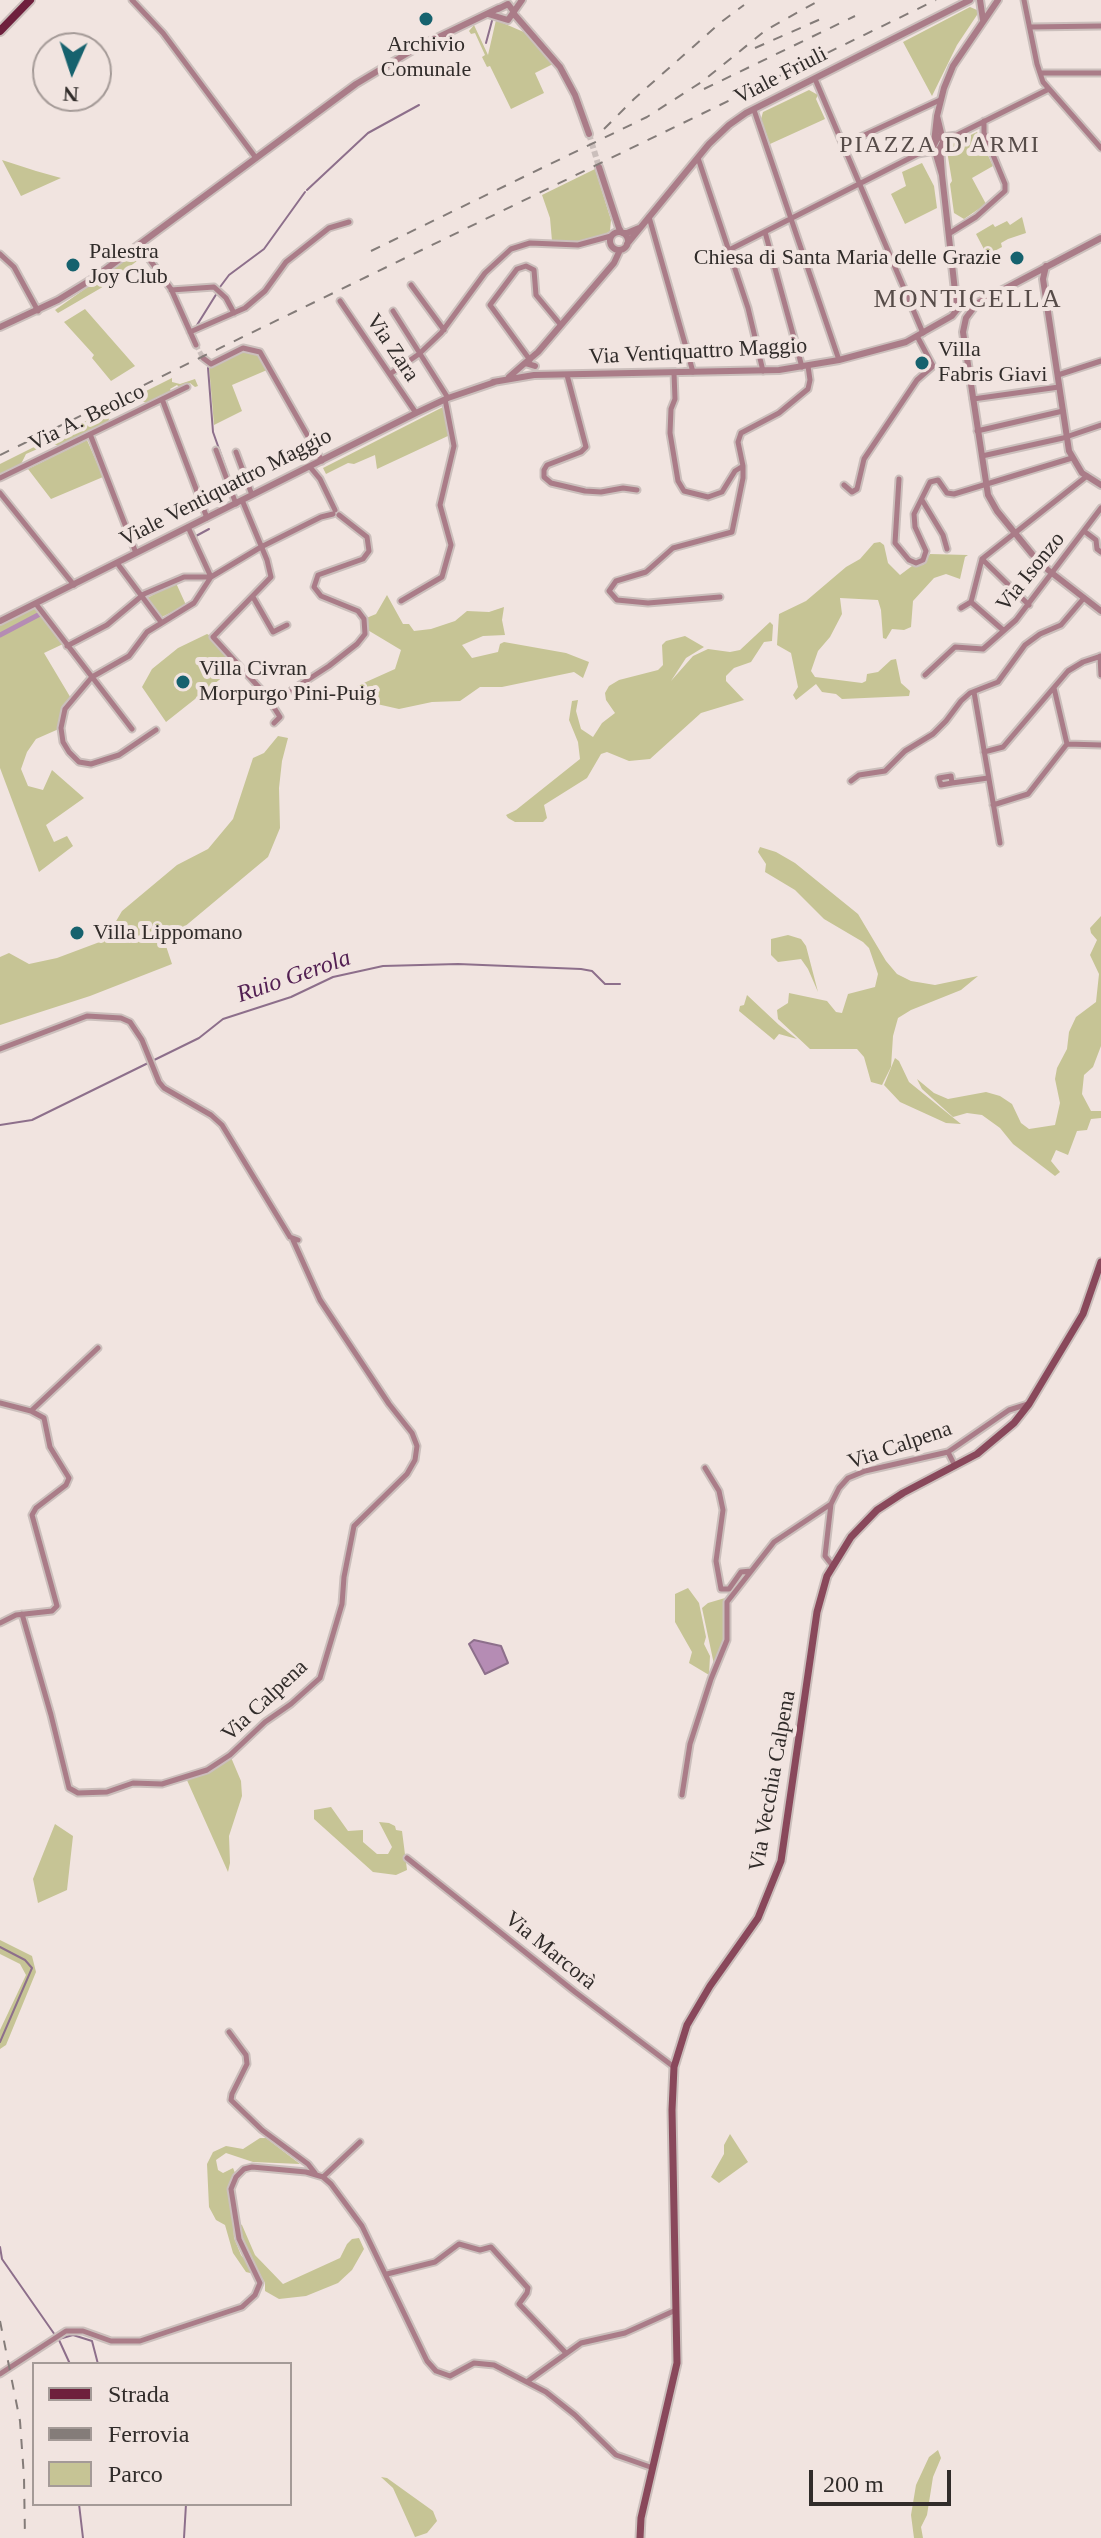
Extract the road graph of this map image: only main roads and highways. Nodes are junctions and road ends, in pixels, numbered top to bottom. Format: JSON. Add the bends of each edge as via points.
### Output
{"nodes":[{"id":1,"x":30,"y":0,"type":"edge"},
{"id":2,"x":0,"y":31,"type":"edge"},
{"id":3,"x":1101,"y":1262,"type":"edge"},
{"id":4,"x":640,"y":2538,"type":"edge"}],
"edges":[{"from":1,"to":2,"type":"main road"},
{"from":3,"to":4,"type":"main road","name":"Via Vecchia Calpena","via":[[1083,1314],[1029,1404],[999,1438],[877,1510],[832,1565],[817,1612],[774,1883],[758,1918],[698,2004],[674,2067],[677,2363]]}]}
